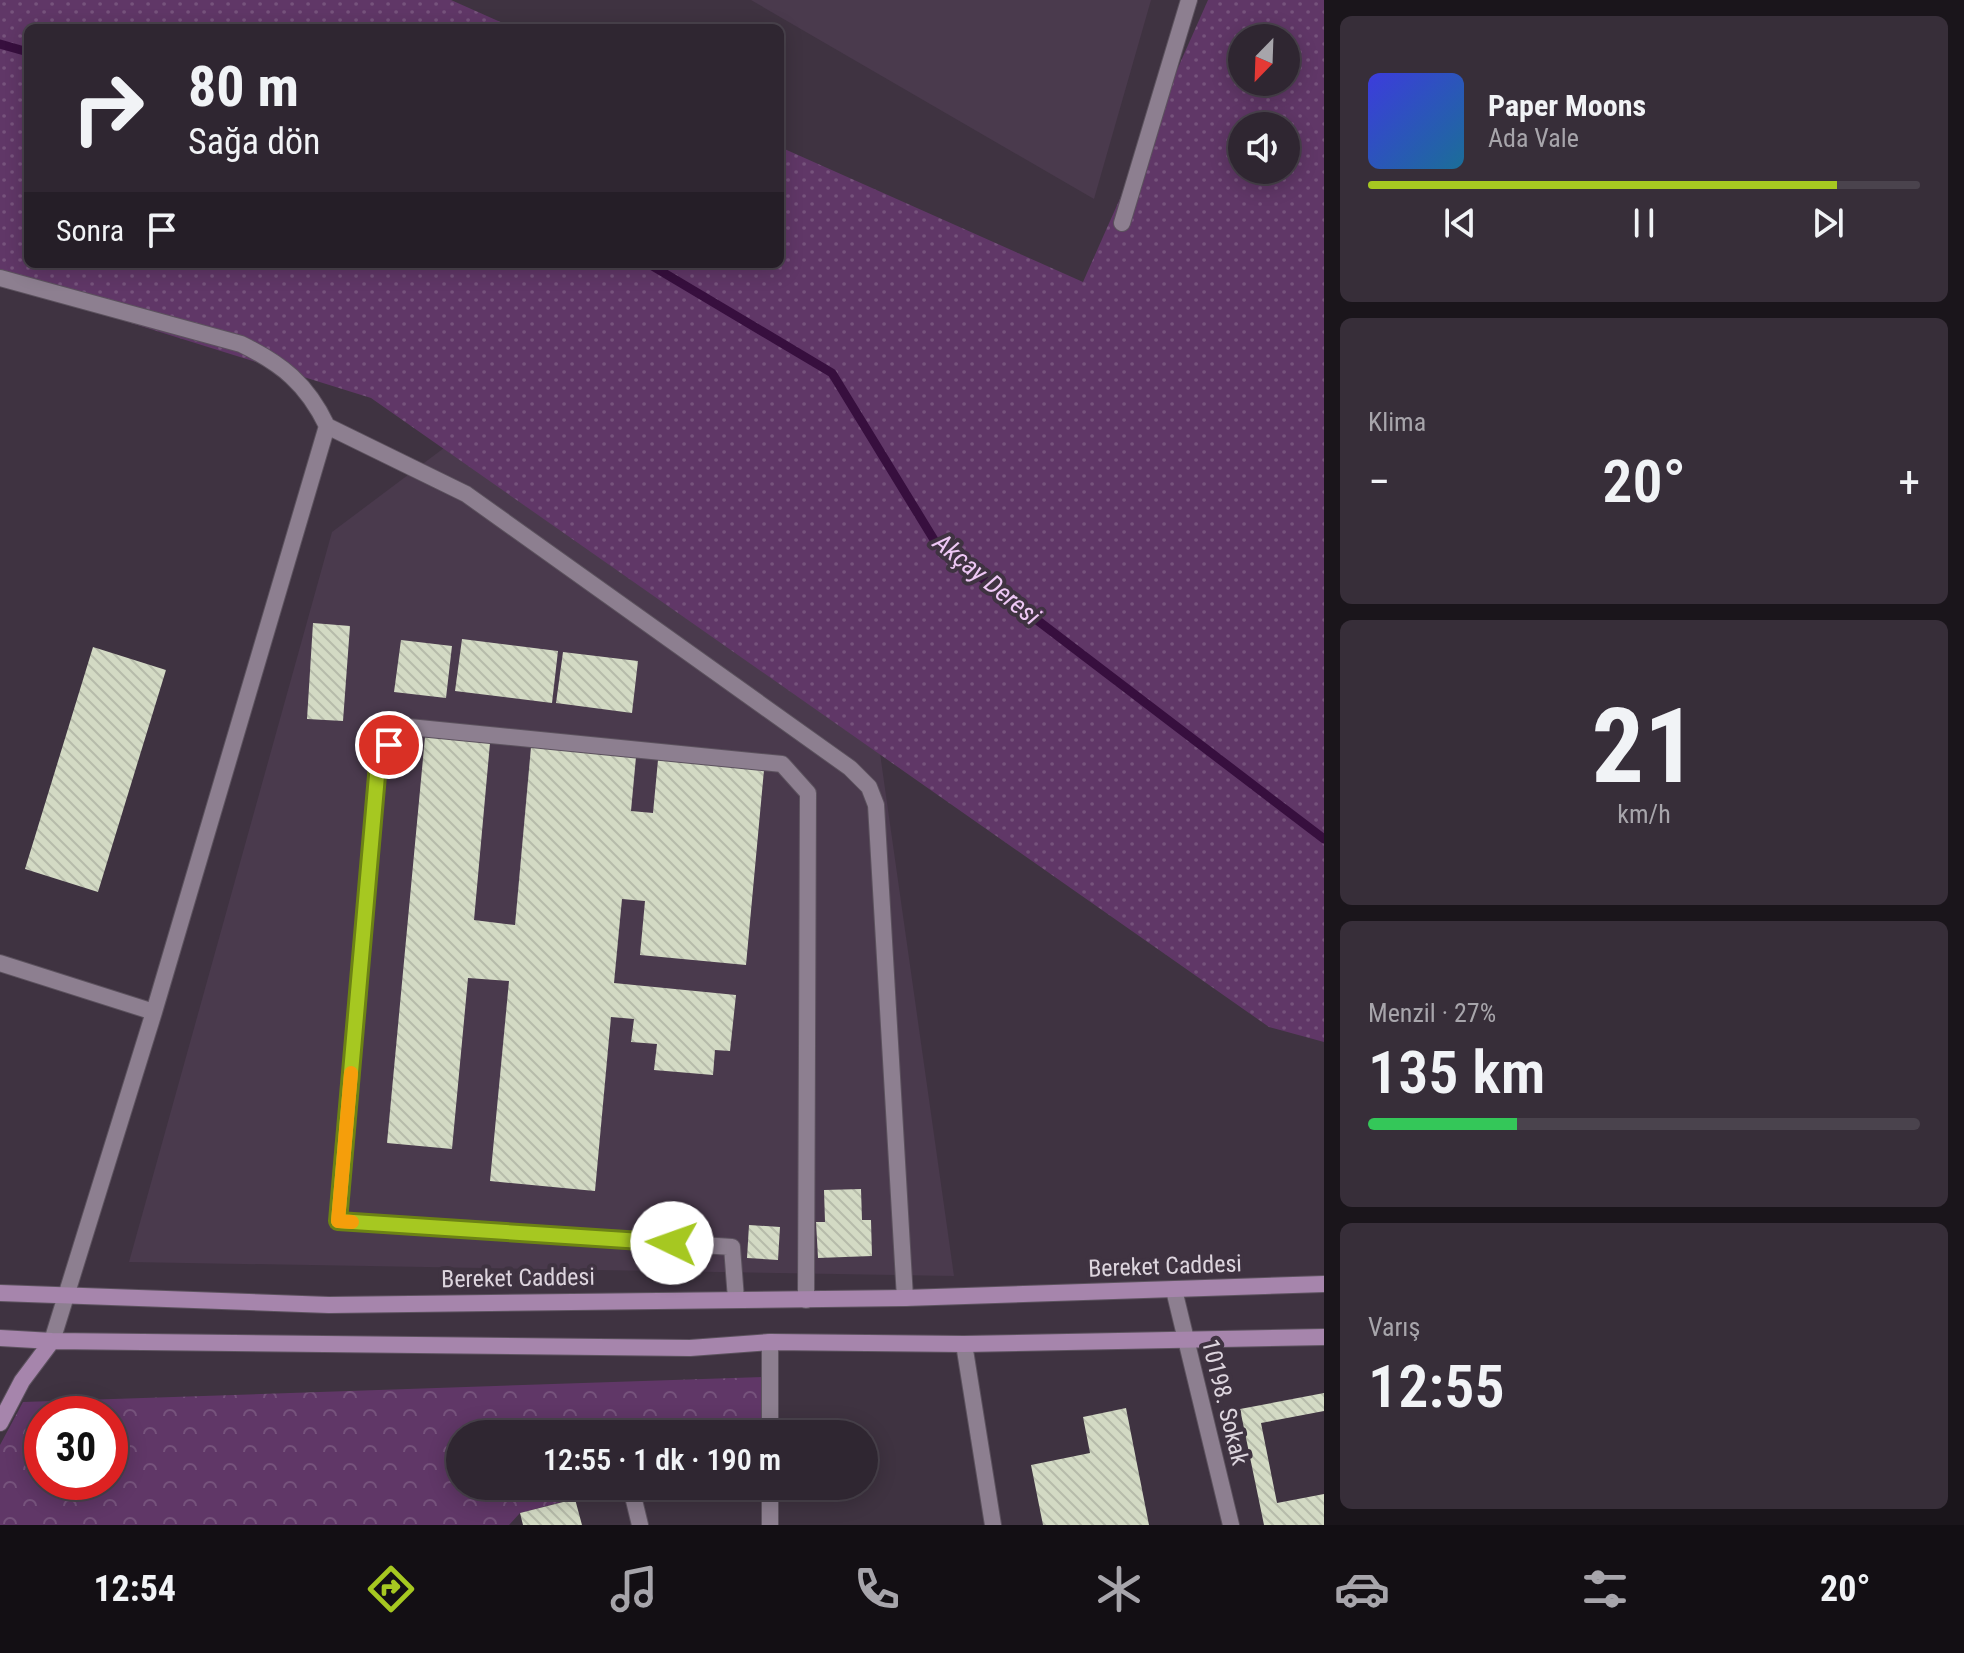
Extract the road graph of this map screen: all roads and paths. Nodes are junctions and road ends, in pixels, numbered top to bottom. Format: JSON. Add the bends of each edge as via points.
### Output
{"nodes":[{"id":1,"x":1189,"y":0,"type":"edge"},
{"id":2,"x":1122,"y":223,"type":"dead end"},
{"id":3,"x":0,"y":278,"type":"edge"},
{"id":4,"x":327,"y":426,"type":"junction"},
{"id":5,"x":0,"y":963,"type":"edge"},
{"id":6,"x":154,"y":1012,"type":"junction"},
{"id":7,"x":1324,"y":1284,"type":"edge"},
{"id":8,"x":1174,"y":1290,"type":"junction"},
{"id":9,"x":0,"y":1293,"type":"edge"},
{"id":10,"x":65,"y":1296,"type":"junction"},
{"id":11,"x":905,"y":1298,"type":"junction"},
{"id":12,"x":736,"y":1299,"type":"junction"},
{"id":13,"x":806,"y":1300,"type":"junction"},
{"id":14,"x":1324,"y":1337,"type":"edge"},
{"id":15,"x":0,"y":1338,"type":"edge"},
{"id":16,"x":52,"y":1341,"type":"junction"},
{"id":17,"x":770,"y":1342,"type":"junction"},
{"id":18,"x":1185,"y":1342,"type":"junction"},
{"id":19,"x":964,"y":1344,"type":"junction"},
{"id":20,"x":770,"y":1420,"type":"edge"},
{"id":21,"x":0,"y":1423,"type":"edge"},
{"id":22,"x":634,"y":1500,"type":"edge"},
{"id":23,"x":770,"y":1500,"type":"edge"},
{"id":24,"x":640,"y":1525,"type":"edge"},
{"id":25,"x":770,"y":1525,"type":"edge"},
{"id":26,"x":993,"y":1525,"type":"edge"},
{"id":27,"x":1231,"y":1525,"type":"edge"}],
"edges":[{"from":1,"to":2,"type":"street"},
{"from":3,"to":4,"type":"street","via":[[241,344],[295,379]]},
{"from":4,"to":6,"type":"street"},
{"from":4,"to":11,"type":"street","via":[[466,494],[850,768],[869,787],[876,805]]},
{"from":5,"to":6,"type":"street"},
{"from":6,"to":10,"type":"street"},
{"from":7,"to":8,"type":"street","name":"Bereket Caddesi"},
{"from":8,"to":11,"type":"street","name":"Bereket Caddesi"},
{"from":8,"to":18,"type":"street","name":"10198. Sokak"},
{"from":9,"to":10,"type":"street","name":"Bereket Caddesi"},
{"from":10,"to":12,"type":"street","name":"Bereket Caddesi","via":[[329,1305]]},
{"from":10,"to":16,"type":"street"},
{"from":11,"to":13,"type":"street","name":"Bereket Caddesi"},
{"from":12,"to":13,"type":"street","name":"Bereket Caddesi"},
{"from":12,"to":13,"type":"street","via":[[732,1247],[338,1221],[378,764],[399,726],[782,764],[808,793]]},
{"from":14,"to":18,"type":"street"},
{"from":15,"to":16,"type":"street"},
{"from":16,"to":17,"type":"street","via":[[690,1348]]},
{"from":16,"to":21,"type":"street"},
{"from":17,"to":19,"type":"street"},
{"from":17,"to":20,"type":"street"},
{"from":18,"to":19,"type":"street"},
{"from":18,"to":27,"type":"street","name":"10198. Sokak"},
{"from":19,"to":26,"type":"street"},
{"from":22,"to":24,"type":"street"},
{"from":23,"to":25,"type":"street"}]}
